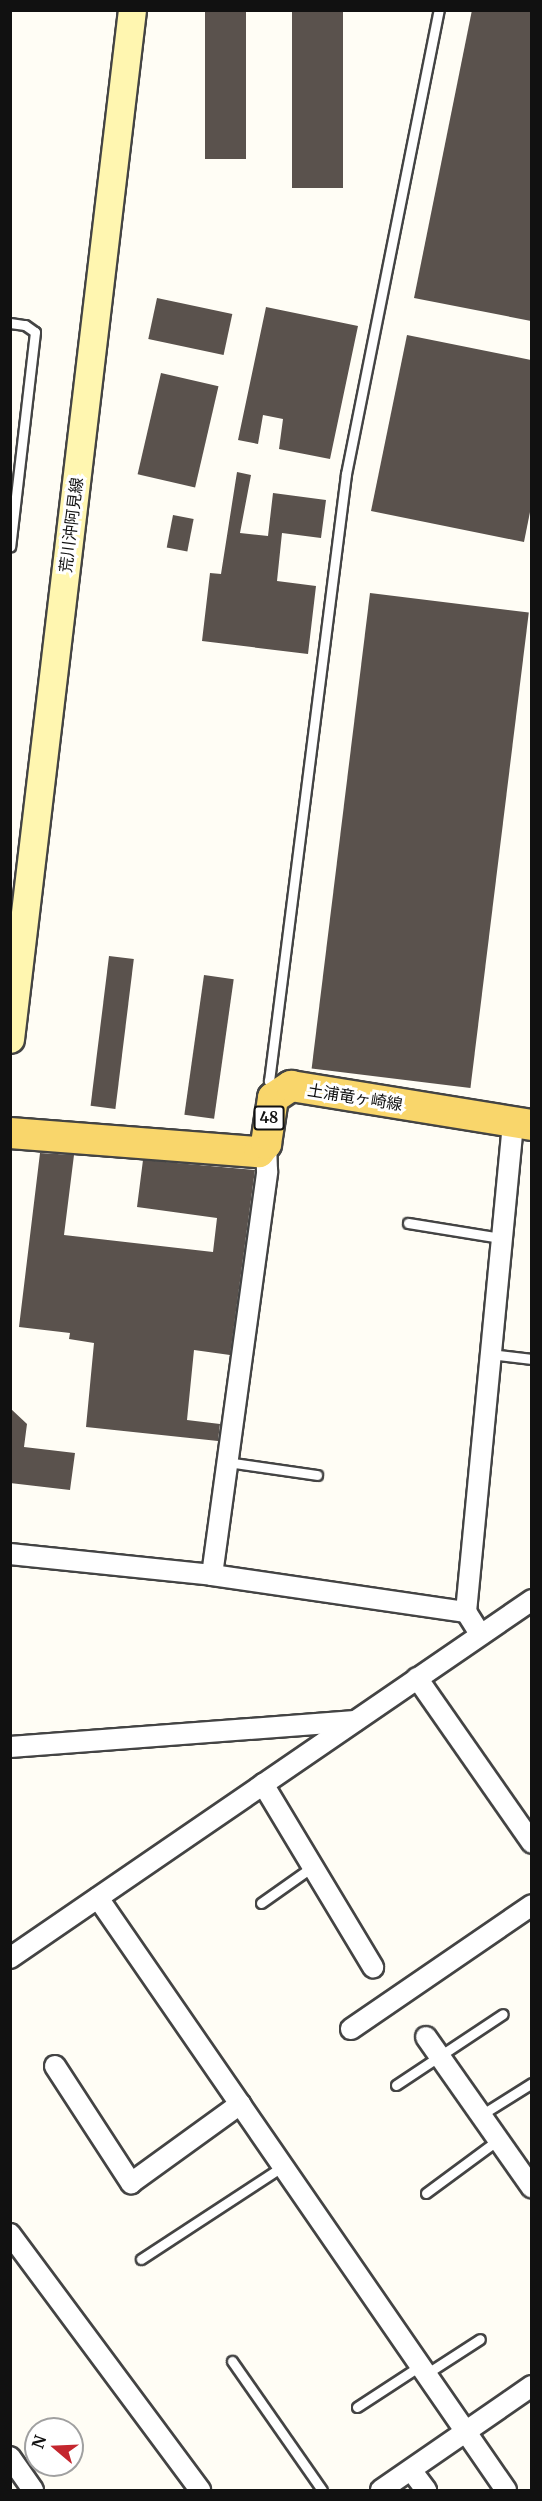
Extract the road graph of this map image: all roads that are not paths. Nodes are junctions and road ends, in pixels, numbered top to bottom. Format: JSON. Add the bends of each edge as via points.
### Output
{"nodes":[{"id":1,"x":132,"y":10,"type":"edge"},
{"id":2,"x":439,"y":10,"type":"edge"},
{"id":3,"x":10,"y":323,"type":"edge"},
{"id":4,"x":10,"y":547,"type":"edge"},
{"id":5,"x":10,"y":1040,"type":"edge"},
{"id":6,"x":277,"y":1093,"type":"junction"},
{"id":7,"x":522,"y":1124,"type":"edge"},
{"id":8,"x":10,"y":1133,"type":"edge"},
{"id":9,"x":266,"y":1144,"type":"junction"},
{"id":10,"x":408,"y":1223,"type":"dead end"},
{"id":11,"x":501,"y":1238,"type":"junction"},
{"id":12,"x":490,"y":1354,"type":"junction"},
{"id":13,"x":531,"y":1359,"type":"edge"},
{"id":14,"x":227,"y":1462,"type":"junction"},
{"id":15,"x":317,"y":1475,"type":"dead end"},
{"id":16,"x":10,"y":1554,"type":"edge"},
{"id":17,"x":212,"y":1575,"type":"junction"},
{"id":18,"x":531,"y":1601,"type":"edge"},
{"id":19,"x":466,"y":1612,"type":"junction"},
{"id":20,"x":480,"y":1634,"type":"junction"},
{"id":21,"x":417,"y":1678,"type":"junction"},
{"id":22,"x":356,"y":1720,"type":"junction"},
{"id":23,"x":10,"y":1747,"type":"edge"},
{"id":24,"x":263,"y":1784,"type":"junction"},
{"id":25,"x":531,"y":1844,"type":"edge"},
{"id":26,"x":312,"y":1867,"type":"junction"},
{"id":27,"x":99,"y":1898,"type":"junction"},
{"id":28,"x":261,"y":1903,"type":"dead end"},
{"id":29,"x":531,"y":1905,"type":"edge"},
{"id":30,"x":10,"y":1958,"type":"edge"},
{"id":31,"x":373,"y":1968,"type":"dead end"},
{"id":32,"x":503,"y":2014,"type":"dead end"},
{"id":33,"x":351,"y":2029,"type":"dead end"},
{"id":34,"x":426,"y":2037,"type":"dead end"},
{"id":35,"x":441,"y":2058,"type":"junction"},
{"id":36,"x":55,"y":2066,"type":"dead end"},
{"id":37,"x":531,"y":2083,"type":"edge"},
{"id":38,"x":396,"y":2085,"type":"dead end"},
{"id":39,"x":240,"y":2104,"type":"junction"},
{"id":40,"x":481,"y":2115,"type":"junction"},
{"id":41,"x":498,"y":2140,"type":"junction"},
{"id":42,"x":283,"y":2166,"type":"junction"},
{"id":43,"x":529,"y":2178,"type":"edge"},
{"id":44,"x":426,"y":2193,"type":"dead end"},
{"id":45,"x":10,"y":2234,"type":"edge"},
{"id":46,"x":141,"y":2259,"type":"dead end"},
{"id":47,"x":480,"y":2339,"type":"dead end"},
{"id":48,"x":232,"y":2361,"type":"dead end"},
{"id":49,"x":423,"y":2370,"type":"junction"},
{"id":50,"x":531,"y":2385,"type":"edge"},
{"id":51,"x":357,"y":2407,"type":"dead end"},
{"id":52,"x":465,"y":2431,"type":"junction"},
{"id":53,"x":10,"y":2457,"type":"edge"},
{"id":54,"x":411,"y":2470,"type":"junction"},
{"id":55,"x":33,"y":2490,"type":"edge"},
{"id":56,"x":200,"y":2490,"type":"edge"},
{"id":57,"x":322,"y":2490,"type":"edge"},
{"id":58,"x":381,"y":2490,"type":"edge"},
{"id":59,"x":426,"y":2490,"type":"edge"},
{"id":60,"x":506,"y":2490,"type":"edge"}],
"edges":[{"from":1,"to":5,"type":"main road","name":"荒川沖阿見線"},
{"from":2,"to":6,"type":"lane","via":[[346,474],[269,1081]]},
{"from":3,"to":4,"type":"lane","via":[[25,325],[35,332]]},
{"from":6,"to":7,"type":"main road","name":"土浦竜ヶ崎線","number":"48","via":[[291,1086]]},
{"from":6,"to":9,"type":"main road","number":"48","via":[[270,1105]]},
{"from":7,"to":11,"type":"street"},
{"from":8,"to":9,"type":"main road","number":"48","via":[[249,1154],[259,1152]]},
{"from":9,"to":14,"type":"street","via":[[267,1171]]},
{"from":10,"to":11,"type":"lane"},
{"from":11,"to":12,"type":"street"},
{"from":12,"to":13,"type":"lane"},
{"from":12,"to":19,"type":"street"},
{"from":14,"to":15,"type":"lane"},
{"from":14,"to":17,"type":"street"},
{"from":16,"to":17,"type":"street"},
{"from":17,"to":19,"type":"street"},
{"from":18,"to":20,"type":"street"},
{"from":19,"to":20,"type":"street"},
{"from":20,"to":21,"type":"street"},
{"from":21,"to":22,"type":"street"},
{"from":21,"to":25,"type":"street"},
{"from":22,"to":23,"type":"street"},
{"from":22,"to":24,"type":"street"},
{"from":24,"to":26,"type":"street"},
{"from":24,"to":27,"type":"street"},
{"from":26,"to":28,"type":"lane"},
{"from":26,"to":31,"type":"street"},
{"from":27,"to":30,"type":"street"},
{"from":27,"to":39,"type":"street"},
{"from":29,"to":33,"type":"street"},
{"from":32,"to":35,"type":"lane"},
{"from":34,"to":35,"type":"street"},
{"from":35,"to":38,"type":"lane"},
{"from":35,"to":40,"type":"street"},
{"from":36,"to":39,"type":"street","via":[[131,2183]]},
{"from":37,"to":40,"type":"lane"},
{"from":39,"to":42,"type":"street"},
{"from":40,"to":41,"type":"street"},
{"from":41,"to":43,"type":"street"},
{"from":41,"to":44,"type":"lane"},
{"from":42,"to":46,"type":"lane"},
{"from":42,"to":49,"type":"street"},
{"from":45,"to":56,"type":"street"},
{"from":47,"to":49,"type":"lane"},
{"from":48,"to":57,"type":"lane"},
{"from":49,"to":51,"type":"lane"},
{"from":49,"to":52,"type":"street"},
{"from":50,"to":52,"type":"street"},
{"from":52,"to":54,"type":"street"},
{"from":52,"to":60,"type":"street"},
{"from":53,"to":55,"type":"street"},
{"from":54,"to":58,"type":"street"},
{"from":54,"to":59,"type":"street"}]}
